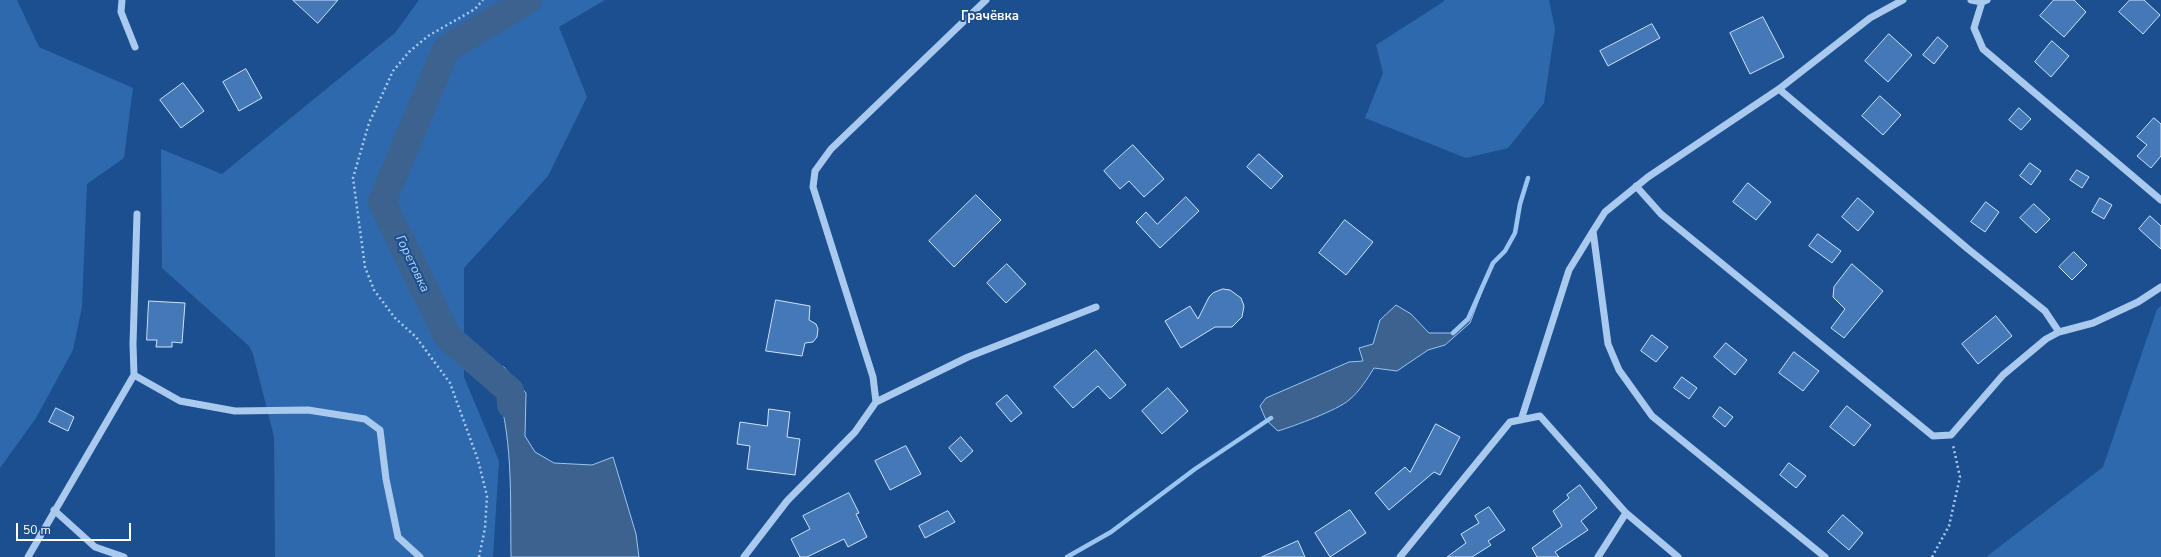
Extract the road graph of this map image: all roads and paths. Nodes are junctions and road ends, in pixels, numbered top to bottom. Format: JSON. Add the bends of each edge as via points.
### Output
{"nodes":[{"id":1,"x":122,"y":0,"type":"edge"},
{"id":2,"x":483,"y":0,"type":"edge"},
{"id":3,"x":986,"y":0,"type":"edge"},
{"id":4,"x":1903,"y":0,"type":"edge"},
{"id":5,"x":1971,"y":0,"type":"edge"},
{"id":6,"x":1985,"y":1,"type":"edge"},
{"id":7,"x":135,"y":47,"type":"dead end"},
{"id":8,"x":1780,"y":89,"type":"junction"},
{"id":9,"x":1636,"y":186,"type":"junction"},
{"id":10,"x":2161,"y":200,"type":"edge"},
{"id":11,"x":137,"y":214,"type":"dead end"},
{"id":12,"x":1593,"y":231,"type":"junction"},
{"id":13,"x":2161,"y":287,"type":"edge"},
{"id":14,"x":1096,"y":307,"type":"dead end"},
{"id":15,"x":2059,"y":332,"type":"junction"},
{"id":16,"x":134,"y":375,"type":"junction"},
{"id":17,"x":876,"y":402,"type":"junction"},
{"id":18,"x":1521,"y":420,"type":"junction"},
{"id":19,"x":1951,"y":435,"type":"junction"},
{"id":20,"x":54,"y":510,"type":"junction"},
{"id":21,"x":1626,"y":513,"type":"junction"},
{"id":22,"x":28,"y":557,"type":"edge"},
{"id":23,"x":124,"y":557,"type":"edge"},
{"id":24,"x":420,"y":557,"type":"edge"},
{"id":25,"x":479,"y":557,"type":"edge"},
{"id":26,"x":744,"y":557,"type":"edge"},
{"id":27,"x":1400,"y":557,"type":"edge"},
{"id":28,"x":1598,"y":557,"type":"edge"},
{"id":29,"x":1678,"y":557,"type":"edge"},
{"id":30,"x":1825,"y":557,"type":"edge"},
{"id":31,"x":1932,"y":557,"type":"edge"}],
"edges":[{"from":1,"to":7,"type":"street","via":[[121,12]]},
{"from":2,"to":25,"type":"path","via":[[475,9],[428,36],[393,71],[368,124],[354,178],[365,267],[374,290],[395,318],[416,337],[450,383],[478,460],[487,496],[485,528]]},
{"from":3,"to":17,"type":"street","via":[[831,149],[815,172],[813,188],[873,377]]},
{"from":4,"to":8,"type":"street","via":[[1870,18]]},
{"from":5,"to":6,"type":"street"},
{"from":6,"to":10,"type":"street","via":[[1974,28],[1984,49]]},
{"from":8,"to":9,"type":"street"},
{"from":8,"to":15,"type":"street","via":[[2045,311]]},
{"from":9,"to":12,"type":"street","via":[[1605,212]]},
{"from":9,"to":19,"type":"street","via":[[1661,214],[1933,436]]},
{"from":11,"to":16,"type":"street"},
{"from":12,"to":18,"type":"street","via":[[1569,270]]},
{"from":12,"to":30,"type":"street","via":[[1608,344],[1619,370],[1652,416]]},
{"from":13,"to":15,"type":"street","via":[[2138,302],[2093,323]]},
{"from":14,"to":17,"type":"street","via":[[968,357]]},
{"from":15,"to":19,"type":"street","via":[[2046,338],[2003,375]]},
{"from":16,"to":20,"type":"street"},
{"from":16,"to":24,"type":"street","via":[[180,401],[234,411],[308,410],[365,419],[380,430],[386,479],[398,537]]},
{"from":17,"to":26,"type":"street","via":[[855,432],[787,501]]},
{"from":18,"to":21,"type":"street","via":[[1540,416]]},
{"from":18,"to":27,"type":"street","via":[[1510,422]]},
{"from":19,"to":31,"type":"path","via":[[1960,477],[1949,526]]},
{"from":20,"to":22,"type":"street"},
{"from":20,"to":23,"type":"street","via":[[95,547]]},
{"from":21,"to":28,"type":"street"},
{"from":21,"to":29,"type":"street"}]}
